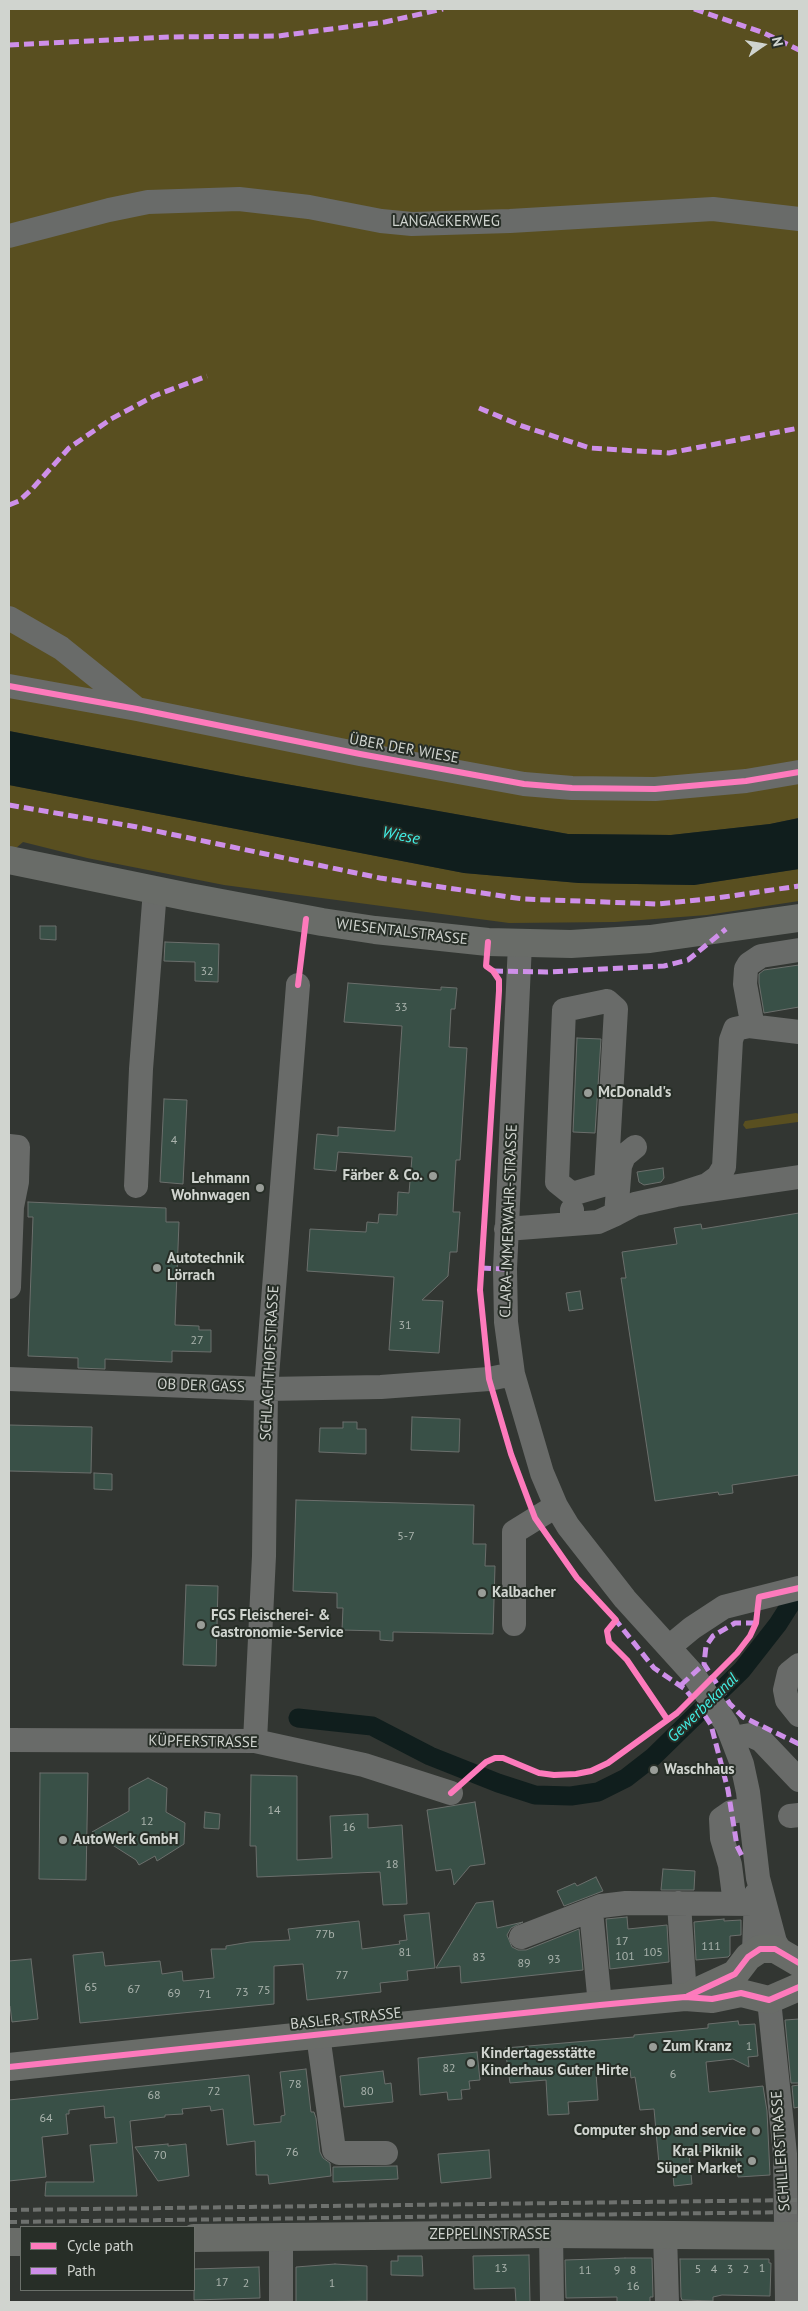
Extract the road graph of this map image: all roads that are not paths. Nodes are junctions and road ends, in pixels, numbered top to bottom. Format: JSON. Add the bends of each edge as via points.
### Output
{"nodes":[{"id":1,"x":799,"y":219,"type":"edge"},
{"id":2,"x":9,"y":236,"type":"edge"},
{"id":3,"x":9,"y":618,"type":"edge"},
{"id":4,"x":9,"y":686,"type":"edge"},
{"id":5,"x":137,"y":709,"type":"junction"},
{"id":6,"x":799,"y":772,"type":"edge"},
{"id":7,"x":9,"y":860,"type":"edge"},
{"id":8,"x":156,"y":890,"type":"junction"},
{"id":9,"x":799,"y":918,"type":"edge"},
{"id":10,"x":520,"y":944,"type":"junction"},
{"id":11,"x":799,"y":950,"type":"edge"},
{"id":12,"x":298,"y":985,"type":"dead end"},
{"id":13,"x":749,"y":1026,"type":"junction"},
{"id":14,"x":799,"y":1032,"type":"edge"},
{"id":15,"x":9,"y":1146,"type":"edge"},
{"id":16,"x":799,"y":1177,"type":"edge"},
{"id":17,"x":136,"y":1186,"type":"dead end"},
{"id":18,"x":572,"y":1194,"type":"junction"},
{"id":19,"x":676,"y":1195,"type":"junction"},
{"id":20,"x":572,"y":1224,"type":"junction"},
{"id":21,"x":506,"y":1229,"type":"junction"},
{"id":22,"x":9,"y":1287,"type":"edge"},
{"id":23,"x":513,"y":1374,"type":"junction"},
{"id":24,"x":9,"y":1378,"type":"edge"},
{"id":25,"x":266,"y":1388,"type":"junction"},
{"id":26,"x":556,"y":1506,"type":"junction"},
{"id":27,"x":799,"y":1588,"type":"edge"},
{"id":28,"x":514,"y":1624,"type":"dead end"},
{"id":29,"x":669,"y":1647,"type":"junction"},
{"id":30,"x":799,"y":1665,"type":"edge"},
{"id":31,"x":799,"y":1715,"type":"edge"},
{"id":32,"x":733,"y":1738,"type":"junction"},
{"id":33,"x":9,"y":1740,"type":"edge"},
{"id":34,"x":256,"y":1742,"type":"junction"},
{"id":35,"x":799,"y":1780,"type":"edge"},
{"id":36,"x":451,"y":1793,"type":"dead end"},
{"id":37,"x":750,"y":1810,"type":"junction"},
{"id":38,"x":758,"y":1878,"type":"junction"},
{"id":39,"x":679,"y":1903,"type":"junction"},
{"id":40,"x":744,"y":1904,"type":"junction"},
{"id":41,"x":591,"y":1911,"type":"junction"},
{"id":42,"x":521,"y":1937,"type":"dead end"},
{"id":43,"x":789,"y":1957,"type":"edge"},
{"id":44,"x":749,"y":1958,"type":"junction"},
{"id":45,"x":777,"y":1994,"type":"edge"},
{"id":46,"x":685,"y":1997,"type":"junction"},
{"id":47,"x":600,"y":2005,"type":"junction"},
{"id":48,"x":318,"y":2035,"type":"junction"},
{"id":49,"x":9,"y":2067,"type":"edge"},
{"id":50,"x":386,"y":2153,"type":"dead end"},
{"id":51,"x":551,"y":2234,"type":"junction"},
{"id":52,"x":666,"y":2234,"type":"junction"},
{"id":53,"x":281,"y":2236,"type":"junction"},
{"id":54,"x":793,"y":2236,"type":"edge"},
{"id":55,"x":195,"y":2238,"type":"edge"},
{"id":56,"x":281,"y":2302,"type":"edge"},
{"id":57,"x":552,"y":2302,"type":"edge"},
{"id":58,"x":667,"y":2302,"type":"edge"},
{"id":59,"x":786,"y":2302,"type":"edge"}],
"edges":[{"from":1,"to":2,"type":"street","name":"LANGACKERWEG","via":[[713,209],[412,224],[380,222],[309,207],[240,199],[148,202]]},
{"from":3,"to":5,"type":"street","via":[[61,648]]},
{"from":4,"to":5,"type":"street","name":"ÜBER DER WIESE"},
{"from":5,"to":6,"type":"street","name":"ÜBER DER WIESE","via":[[524,784],[655,789]]},
{"from":7,"to":8,"type":"main road","name":"WIESENTALSTRASSE"},
{"from":8,"to":10,"type":"main road","name":"WIESENTALSTRASSE","via":[[375,930]]},
{"from":8,"to":17,"type":"street","via":[[142,1060]]},
{"from":9,"to":10,"type":"main road","name":"WIESENTALSTRASSE","via":[[650,940]]},
{"from":10,"to":21,"type":"street","name":"CLARA-IMMERWAHR-STRASSE"},
{"from":11,"to":13,"type":"street","via":[[761,956],[748,964],[745,977],[752,1022]]},
{"from":12,"to":25,"type":"street","name":"SCHLACHTHOFSTRASSE"},
{"from":13,"to":14,"type":"street"},
{"from":13,"to":19,"type":"street","via":[[735,1029],[731,1040],[724,1166],[718,1177],[707,1185]]},
{"from":15,"to":22,"type":"street","via":[[18,1147]]},
{"from":16,"to":19,"type":"street"},
{"from":18,"to":18,"type":"street","via":[[606,1184],[616,1009],[608,1001],[564,1010],[557,1182]]},
{"from":18,"to":20,"type":"street"},
{"from":19,"to":20,"type":"street","via":[[646,1201],[598,1222]]},
{"from":20,"to":21,"type":"street"},
{"from":21,"to":23,"type":"street","name":"CLARA-IMMERWAHR-STRASSE","via":[[506,1322]]},
{"from":23,"to":25,"type":"street","name":"OB DER GASS","via":[[489,1379],[381,1387]]},
{"from":23,"to":26,"type":"street","name":"CLARA-IMMERWAHR-STRASSE","via":[[536,1455]]},
{"from":24,"to":25,"type":"street","name":"OB DER GASS"},
{"from":25,"to":34,"type":"street","name":"SCHLACHTHOFSTRASSE","via":[[264,1556]]},
{"from":26,"to":28,"type":"street","via":[[514,1532]]},
{"from":26,"to":29,"type":"street","name":"CLARA-IMMERWAHR-STRASSE","via":[[585,1550]]},
{"from":27,"to":29,"type":"street","via":[[724,1608]]},
{"from":29,"to":32,"type":"street","name":"CLARA-IMMERWAHR-STRASSE","via":[[697,1679]]},
{"from":30,"to":31,"type":"street","via":[[789,1673],[785,1690],[787,1700]]},
{"from":32,"to":35,"type":"street","via":[[750,1735],[761,1740]]},
{"from":32,"to":37,"type":"street","name":"CLARA-IMMERWAHR-STRASSE","via":[[742,1764]]},
{"from":33,"to":34,"type":"street","name":"KÜPFERSTRASSE"},
{"from":34,"to":36,"type":"street","name":"KÜPFERSTRASSE","via":[[364,1765]]},
{"from":37,"to":38,"type":"street","name":"CLARA-IMMERWAHR-STRASSE"},
{"from":37,"to":40,"type":"street","via":[[732,1812],[721,1819],[722,1838]]},
{"from":38,"to":40,"type":"street","name":"CLARA-IMMERWAHR-STRASSE"},
{"from":38,"to":43,"type":"street","name":"CLARA-IMMERWAHR-STRASSE","via":[[775,1942]]},
{"from":39,"to":40,"type":"street"},
{"from":39,"to":41,"type":"street","via":[[626,1903],[601,1906]]},
{"from":39,"to":46,"type":"street"},
{"from":40,"to":44,"type":"street","name":"CLARA-IMMERWAHR-STRASSE"},
{"from":41,"to":42,"type":"street"},
{"from":41,"to":47,"type":"street"},
{"from":43,"to":44,"type":"main road","via":[[768,1948]]},
{"from":43,"to":45,"type":"main road","via":[[793,1975]]},
{"from":44,"to":45,"type":"main road","via":[[743,1982]]},
{"from":44,"to":46,"type":"main road","name":"BASLER STRASSE","via":[[735,1974]]},
{"from":45,"to":46,"type":"main road","name":"BASLER STRASSE","via":[[741,1994],[712,2000]]},
{"from":45,"to":54,"type":"street","name":"SCHILLERSTRASSE","via":[[785,2154]]},
{"from":46,"to":47,"type":"main road","name":"BASLER STRASSE"},
{"from":47,"to":48,"type":"main road","name":"BASLER STRASSE"},
{"from":48,"to":49,"type":"main road","name":"BASLER STRASSE"},
{"from":48,"to":50,"type":"street","via":[[334,2150],[339,2153]]},
{"from":51,"to":52,"type":"main road","name":"ZEPPELINSTRASSE"},
{"from":51,"to":53,"type":"main road","name":"ZEPPELINSTRASSE"},
{"from":51,"to":57,"type":"street"},
{"from":52,"to":54,"type":"main road","name":"ZEPPELINSTRASSE"},
{"from":52,"to":58,"type":"street"},
{"from":53,"to":55,"type":"main road","name":"ZEPPELINSTRASSE"},
{"from":53,"to":56,"type":"street"},
{"from":54,"to":59,"type":"street","name":"SCHILLERSTRASSE"}]}
